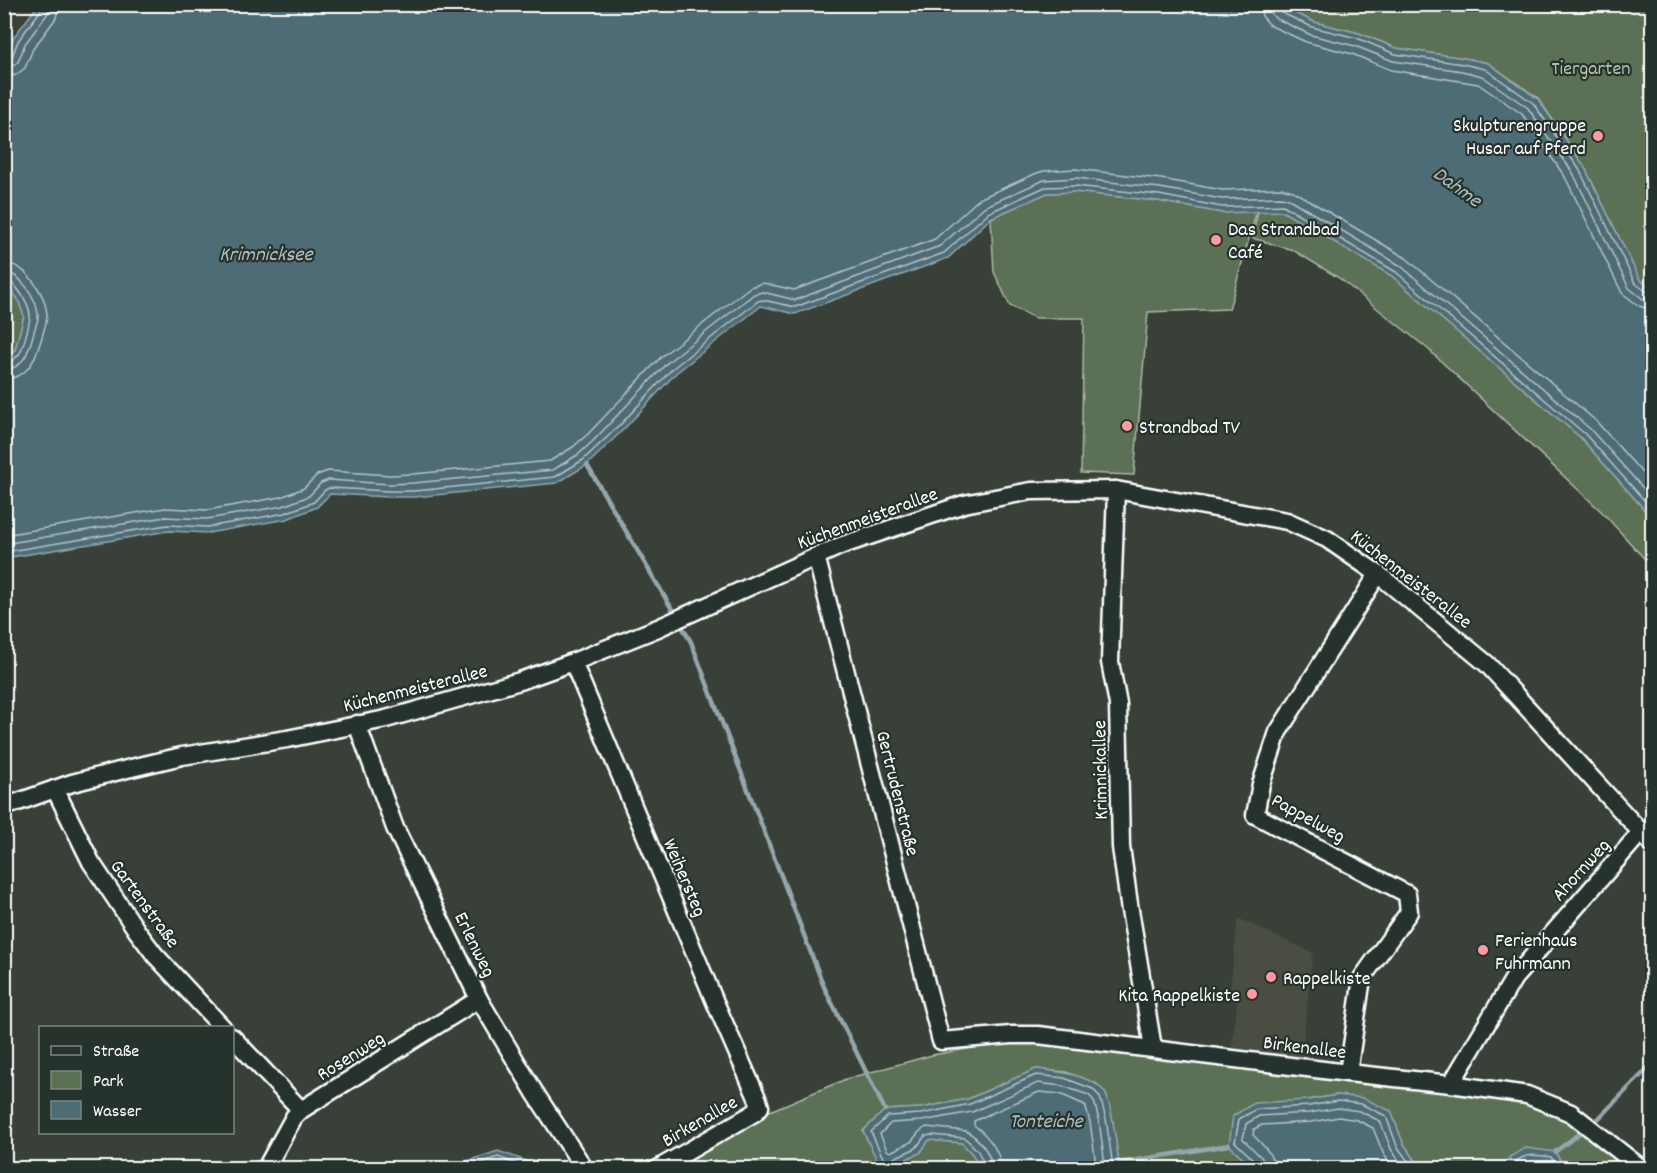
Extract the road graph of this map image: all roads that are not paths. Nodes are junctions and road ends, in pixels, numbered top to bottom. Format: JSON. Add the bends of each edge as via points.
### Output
{"nodes":[{"id":1,"x":1116,"y":490,"type":"junction"},
{"id":2,"x":816,"y":556,"type":"junction"},
{"id":3,"x":1378,"y":574,"type":"junction"},
{"id":4,"x":573,"y":662,"type":"junction"},
{"id":5,"x":357,"y":724,"type":"junction"},
{"id":6,"x":54,"y":789,"type":"junction"},
{"id":7,"x":4,"y":807,"type":"edge"},
{"id":8,"x":1647,"y":838,"type":"edge"},
{"id":9,"x":479,"y":999,"type":"junction"},
{"id":10,"x":221,"y":1026,"type":"edge"},
{"id":11,"x":234,"y":1039,"type":"edge"},
{"id":12,"x":941,"y":1041,"type":"joint"},
{"id":13,"x":1153,"y":1048,"type":"junction"},
{"id":14,"x":1348,"y":1073,"type":"junction"},
{"id":15,"x":1451,"y":1084,"type":"junction"},
{"id":16,"x":760,"y":1107,"type":"joint"},
{"id":17,"x":301,"y":1110,"type":"junction"},
{"id":18,"x":266,"y":1168,"type":"edge"},
{"id":19,"x":584,"y":1168,"type":"edge"},
{"id":20,"x":659,"y":1168,"type":"edge"},
{"id":21,"x":1641,"y":1168,"type":"edge"}],
"edges":[{"from":1,"to":2,"type":"street","name":"Küchenmeisterallee","via":[[1031,490],[964,504]]},
{"from":1,"to":3,"type":"street","name":"Küchenmeisterallee","via":[[1287,521],[1328,538]]},
{"from":1,"to":13,"type":"street","name":"Krimnickallee","via":[[1110,662],[1118,705],[1121,848]]},
{"from":2,"to":4,"type":"street","name":"Küchenmeisterallee"},
{"from":2,"to":12,"type":"street","name":"Gertrudenstraße"},
{"from":3,"to":8,"type":"street","name":"Küchenmeisterallee","via":[[1487,664]]},
{"from":3,"to":14,"type":"street","name":"Pappelweg","via":[[1278,732],[1255,815],[1407,894],[1409,912],[1362,978]]},
{"from":4,"to":5,"type":"street","name":"Küchenmeisterallee","via":[[466,697]]},
{"from":4,"to":16,"type":"street","name":"Weihersteg"},
{"from":5,"to":6,"type":"street","name":"Küchenmeisterallee","via":[[287,740],[182,756]]},
{"from":5,"to":9,"type":"street","name":"Erlenweg","via":[[395,828]]},
{"from":6,"to":7,"type":"street","name":"Küchenmeisterallee"},
{"from":6,"to":10,"type":"street","name":"Gartenstraße","via":[[91,862],[136,931]]},
{"from":8,"to":15,"type":"street","name":"Ahornweg","via":[[1562,922],[1514,978]]},
{"from":9,"to":17,"type":"street","name":"Rosenweg"},
{"from":9,"to":19,"type":"street","name":"Erlenweg"},
{"from":11,"to":17,"type":"street"},
{"from":12,"to":13,"type":"street","name":"Birkenallee","via":[[1038,1035]]},
{"from":13,"to":14,"type":"street","name":"Birkenallee"},
{"from":14,"to":15,"type":"street","name":"Birkenallee"},
{"from":15,"to":21,"type":"street","name":"Birkenallee","via":[[1527,1095],[1571,1113]]},
{"from":16,"to":20,"type":"street","name":"Birkenallee"},
{"from":17,"to":18,"type":"street","name":"Rosenweg"}]}
